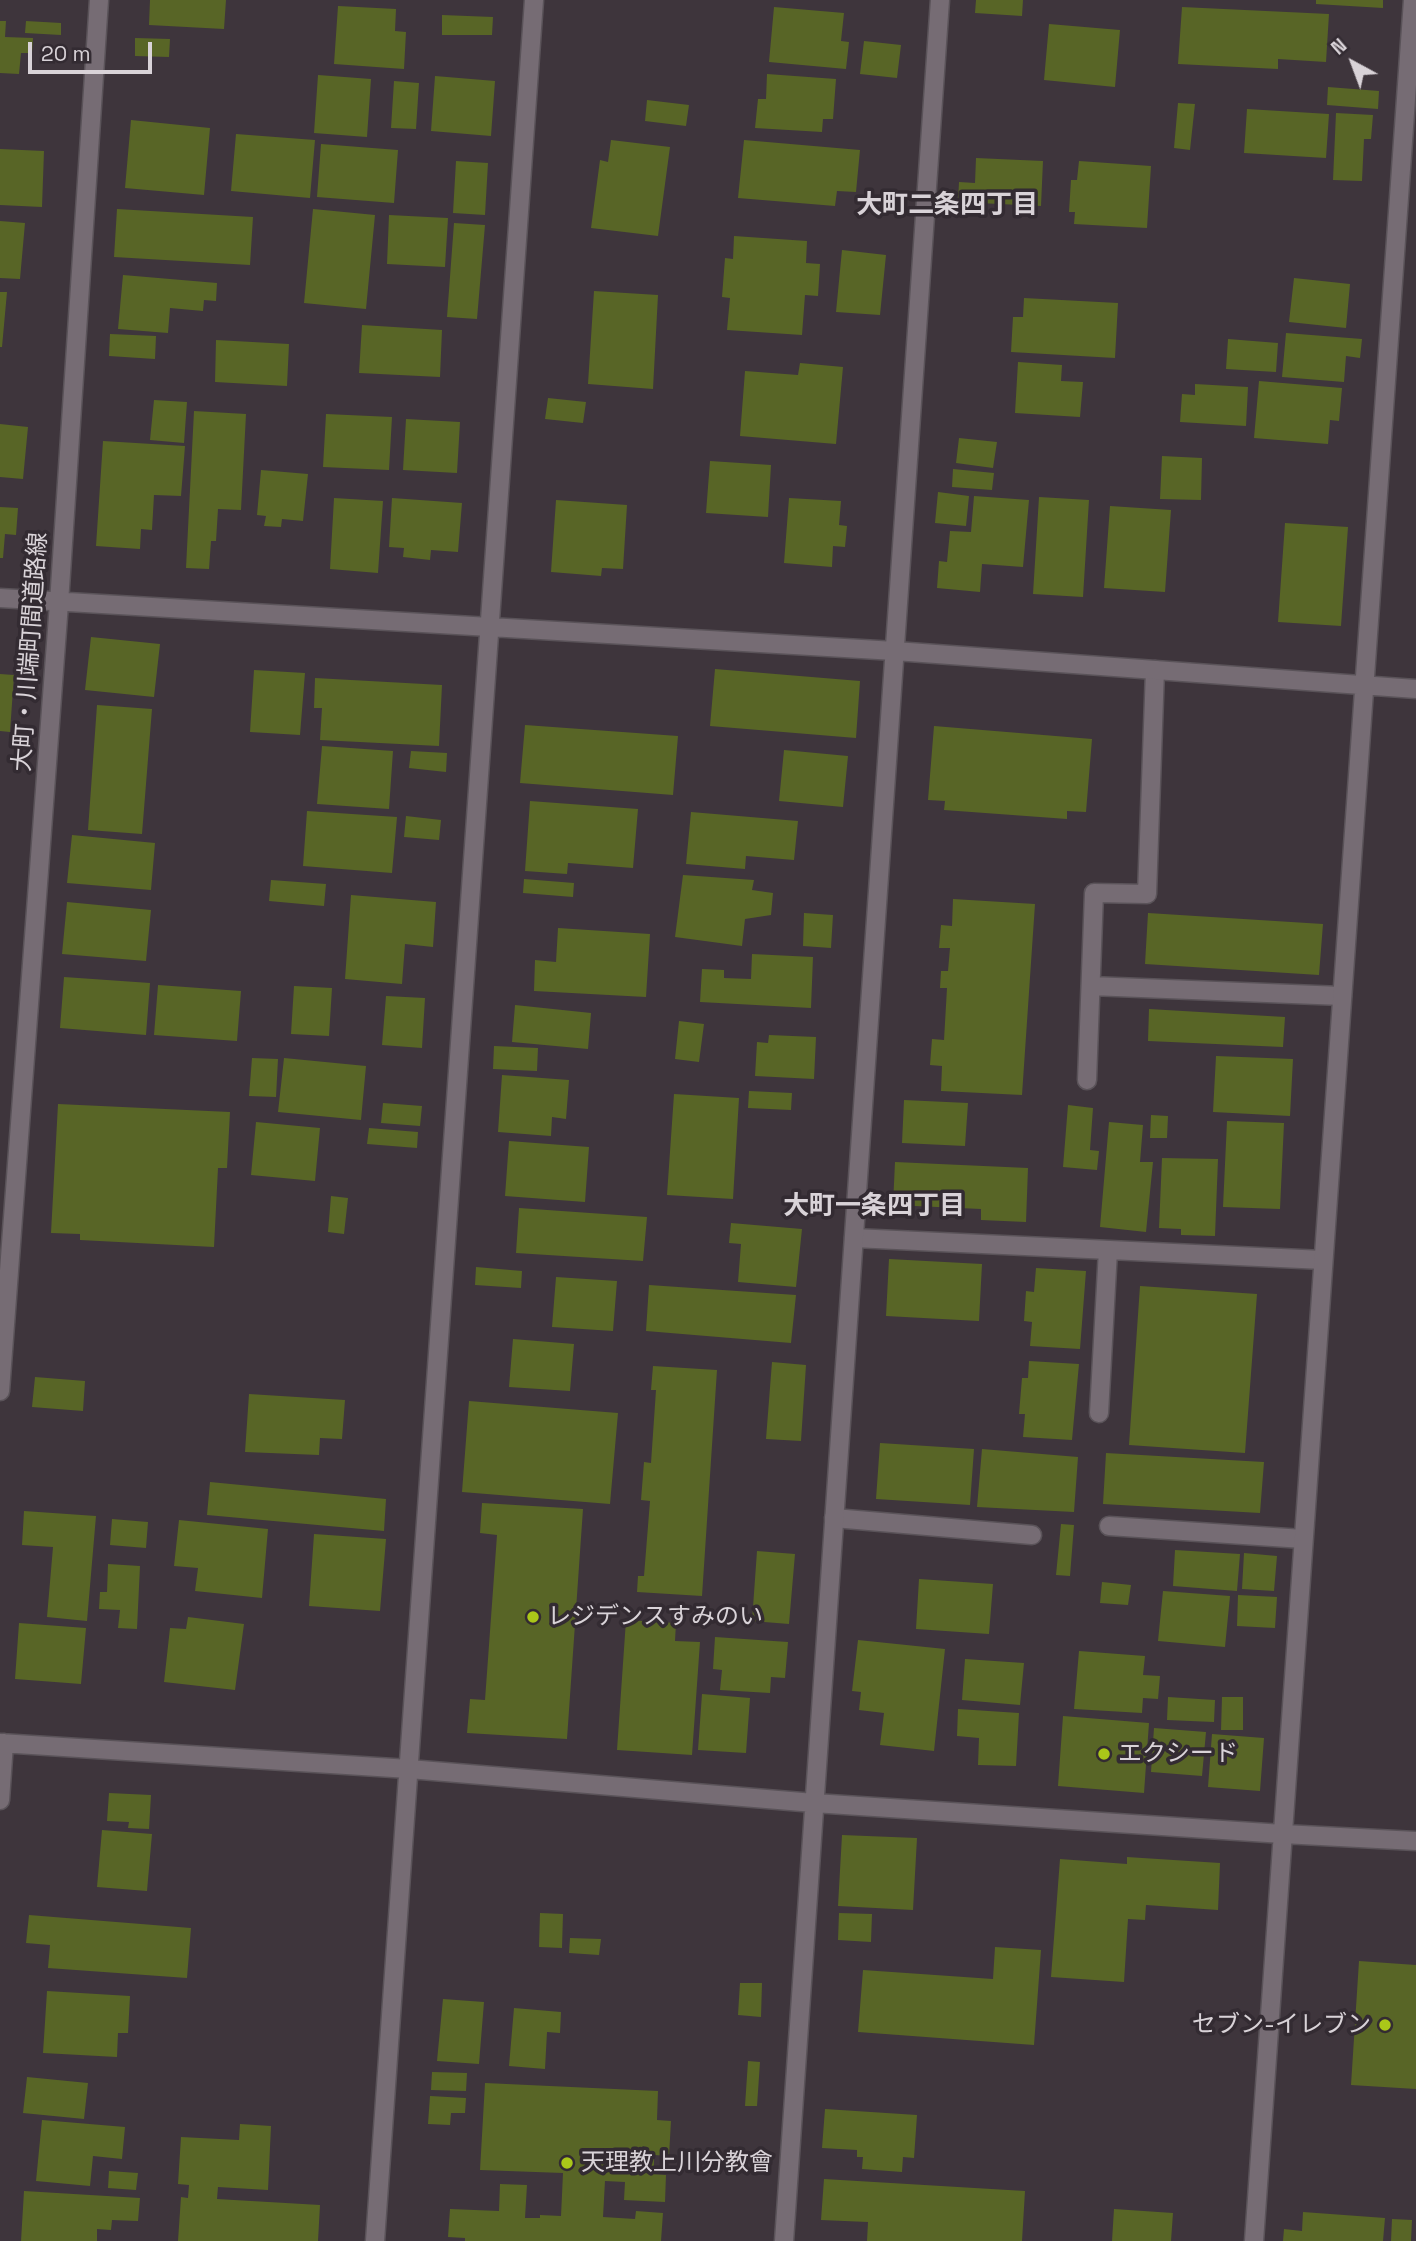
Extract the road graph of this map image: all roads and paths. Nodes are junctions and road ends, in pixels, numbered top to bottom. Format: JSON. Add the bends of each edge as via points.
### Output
{"nodes":[{"id":1,"x":99,"y":0,"type":"edge"},
{"id":2,"x":534,"y":0,"type":"edge"},
{"id":3,"x":940,"y":0,"type":"edge"},
{"id":4,"x":1413,"y":0,"type":"edge"},
{"id":5,"x":0,"y":598,"type":"edge"},
{"id":6,"x":59,"y":603,"type":"junction"},
{"id":7,"x":489,"y":626,"type":"junction"},
{"id":8,"x":895,"y":652,"type":"junction"},
{"id":9,"x":1156,"y":670,"type":"junction"},
{"id":10,"x":1364,"y":685,"type":"junction"},
{"id":11,"x":1416,"y":689,"type":"edge"},
{"id":12,"x":1091,"y":986,"type":"junction"},
{"id":13,"x":1342,"y":996,"type":"junction"},
{"id":14,"x":1087,"y":1080,"type":"dead end"},
{"id":15,"x":854,"y":1238,"type":"junction"},
{"id":16,"x":1108,"y":1250,"type":"junction"},
{"id":17,"x":1323,"y":1259,"type":"junction"},
{"id":18,"x":0,"y":1391,"type":"edge"},
{"id":19,"x":1099,"y":1413,"type":"dead end"},
{"id":20,"x":834,"y":1518,"type":"junction"},
{"id":21,"x":1109,"y":1526,"type":"dead end"},
{"id":22,"x":1032,"y":1535,"type":"dead end"},
{"id":23,"x":1303,"y":1539,"type":"junction"},
{"id":24,"x":2,"y":1743,"type":"edge"},
{"id":25,"x":409,"y":1769,"type":"junction"},
{"id":26,"x":0,"y":1800,"type":"edge"},
{"id":27,"x":814,"y":1803,"type":"junction"},
{"id":28,"x":1283,"y":1834,"type":"junction"},
{"id":29,"x":1416,"y":1841,"type":"edge"},
{"id":30,"x":375,"y":2241,"type":"edge"},
{"id":31,"x":784,"y":2241,"type":"edge"},
{"id":32,"x":1254,"y":2241,"type":"edge"}],
"edges":[{"from":1,"to":6,"type":"street","name":"大町・川端町間道路線"},
{"from":2,"to":7,"type":"street"},
{"from":3,"to":8,"type":"street"},
{"from":4,"to":10,"type":"street"},
{"from":5,"to":6,"type":"street"},
{"from":6,"to":7,"type":"street"},
{"from":6,"to":18,"type":"street","name":"大町・川端町間道路線"},
{"from":7,"to":8,"type":"street"},
{"from":7,"to":25,"type":"street"},
{"from":8,"to":9,"type":"street"},
{"from":8,"to":15,"type":"street"},
{"from":9,"to":10,"type":"street"},
{"from":9,"to":12,"type":"street","via":[[1147,894],[1094,893]]},
{"from":10,"to":11,"type":"street"},
{"from":10,"to":13,"type":"street"},
{"from":12,"to":13,"type":"street"},
{"from":12,"to":14,"type":"street"},
{"from":13,"to":17,"type":"street"},
{"from":15,"to":16,"type":"street"},
{"from":15,"to":20,"type":"street"},
{"from":16,"to":17,"type":"street"},
{"from":16,"to":19,"type":"street"},
{"from":17,"to":23,"type":"street"},
{"from":20,"to":22,"type":"street"},
{"from":20,"to":27,"type":"street"},
{"from":21,"to":23,"type":"street"},
{"from":23,"to":28,"type":"street"},
{"from":24,"to":25,"type":"street"},
{"from":24,"to":26,"type":"street"},
{"from":25,"to":27,"type":"street"},
{"from":25,"to":30,"type":"street"},
{"from":27,"to":28,"type":"street"},
{"from":27,"to":31,"type":"street"},
{"from":28,"to":29,"type":"street"},
{"from":28,"to":32,"type":"street"}]}
